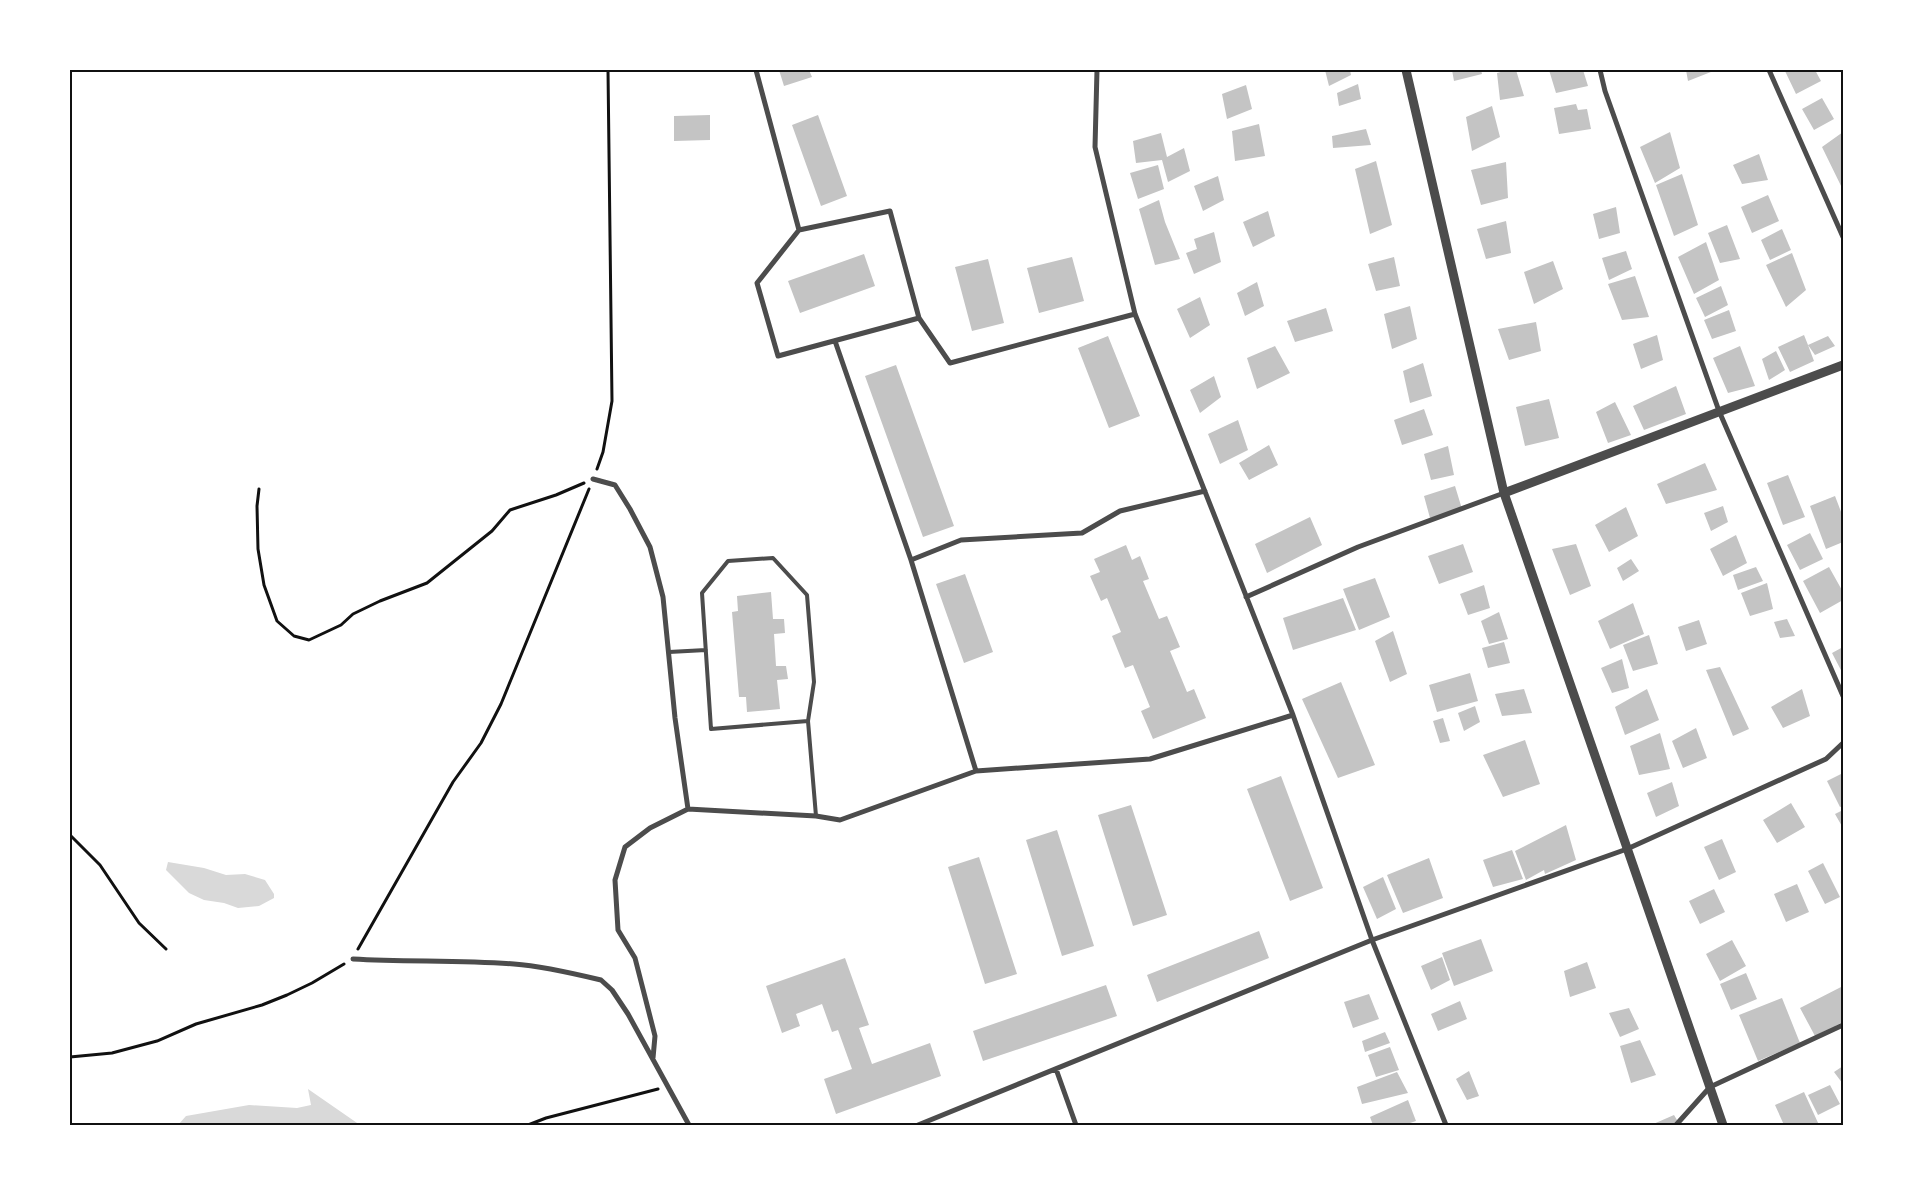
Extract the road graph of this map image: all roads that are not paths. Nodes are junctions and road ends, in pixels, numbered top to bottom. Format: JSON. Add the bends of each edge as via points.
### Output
{"nodes":[{"id":1,"x":756,"y":70,"type":"edge"},
{"id":2,"x":1097,"y":70,"type":"edge"},
{"id":3,"x":1406,"y":70,"type":"edge"},
{"id":4,"x":1600,"y":70,"type":"edge"},
{"id":5,"x":1769,"y":70,"type":"edge"},
{"id":6,"x":799,"y":230,"type":"junction"},
{"id":7,"x":1843,"y":237,"type":"edge"},
{"id":8,"x":1135,"y":314,"type":"junction"},
{"id":9,"x":919,"y":318,"type":"junction"},
{"id":10,"x":835,"y":341,"type":"junction"},
{"id":11,"x":1843,"y":364,"type":"edge"},
{"id":12,"x":1719,"y":411,"type":"junction"},
{"id":13,"x":594,"y":479,"type":"road end"},
{"id":14,"x":1205,"y":491,"type":"junction"},
{"id":15,"x":1504,"y":493,"type":"junction"},
{"id":16,"x":911,"y":560,"type":"junction"},
{"id":17,"x":1246,"y":597,"type":"junction"},
{"id":18,"x":706,"y":650,"type":"junction"},
{"id":19,"x":669,"y":652,"type":"junction"},
{"id":20,"x":1843,"y":696,"type":"edge"},
{"id":21,"x":1294,"y":715,"type":"junction"},
{"id":22,"x":808,"y":721,"type":"junction"},
{"id":23,"x":1843,"y":743,"type":"edge"},
{"id":24,"x":976,"y":771,"type":"junction"},
{"id":25,"x":688,"y":809,"type":"junction"},
{"id":26,"x":816,"y":816,"type":"junction"},
{"id":27,"x":1627,"y":849,"type":"junction"},
{"id":28,"x":1372,"y":940,"type":"junction"},
{"id":29,"x":353,"y":959,"type":"road end"},
{"id":30,"x":1843,"y":1025,"type":"edge"},
{"id":31,"x":653,"y":1058,"type":"junction"},
{"id":32,"x":1056,"y":1069,"type":"junction"},
{"id":33,"x":1710,"y":1087,"type":"junction"},
{"id":34,"x":689,"y":1125,"type":"edge"},
{"id":35,"x":918,"y":1125,"type":"edge"},
{"id":36,"x":1076,"y":1125,"type":"edge"},
{"id":37,"x":1446,"y":1125,"type":"edge"},
{"id":38,"x":1676,"y":1125,"type":"edge"},
{"id":39,"x":1723,"y":1125,"type":"edge"}],
"edges":[{"from":1,"to":6,"type":"street"},
{"from":2,"to":8,"type":"street","via":[[1095,147]]},
{"from":3,"to":15,"type":"street"},
{"from":4,"to":12,"type":"street"},
{"from":5,"to":7,"type":"street"},
{"from":6,"to":9,"type":"street","via":[[890,211]]},
{"from":6,"to":10,"type":"street","via":[[756,283],[778,356]]},
{"from":8,"to":9,"type":"street","via":[[950,363]]},
{"from":8,"to":14,"type":"street"},
{"from":9,"to":10,"type":"street"},
{"from":10,"to":16,"type":"street"},
{"from":11,"to":12,"type":"street"},
{"from":12,"to":15,"type":"street"},
{"from":12,"to":20,"type":"street"},
{"from":13,"to":19,"type":"street","via":[[615,485],[650,547],[663,597]]},
{"from":14,"to":16,"type":"street","via":[[1120,511],[1082,534],[961,540]]},
{"from":14,"to":17,"type":"street"},
{"from":15,"to":17,"type":"street","via":[[1358,547]]},
{"from":15,"to":27,"type":"street"},
{"from":16,"to":24,"type":"street"},
{"from":17,"to":21,"type":"street"},
{"from":18,"to":19,"type":"lane"},
{"from":18,"to":22,"type":"lane","via":[[711,729]]},
{"from":18,"to":22,"type":"lane","via":[[702,593],[728,561],[773,558],[807,595],[814,682]]},
{"from":19,"to":25,"type":"street"},
{"from":21,"to":24,"type":"street","via":[[1150,759]]},
{"from":21,"to":28,"type":"street"},
{"from":22,"to":26,"type":"lane"},
{"from":23,"to":27,"type":"street","via":[[1826,759]]},
{"from":24,"to":26,"type":"street","via":[[840,820]]},
{"from":25,"to":26,"type":"street"},
{"from":25,"to":31,"type":"street","via":[[650,828],[625,847],[615,880],[618,930],[635,958],[655,1036]]},
{"from":27,"to":28,"type":"street"},
{"from":27,"to":33,"type":"street"},
{"from":28,"to":32,"type":"street"},
{"from":28,"to":37,"type":"street"},
{"from":29,"to":31,"type":"street","via":[[517,964],[601,980],[628,1014]]},
{"from":30,"to":33,"type":"street"},
{"from":31,"to":34,"type":"street"},
{"from":32,"to":35,"type":"street"},
{"from":32,"to":36,"type":"street"},
{"from":33,"to":38,"type":"street"},
{"from":33,"to":39,"type":"street"}]}
